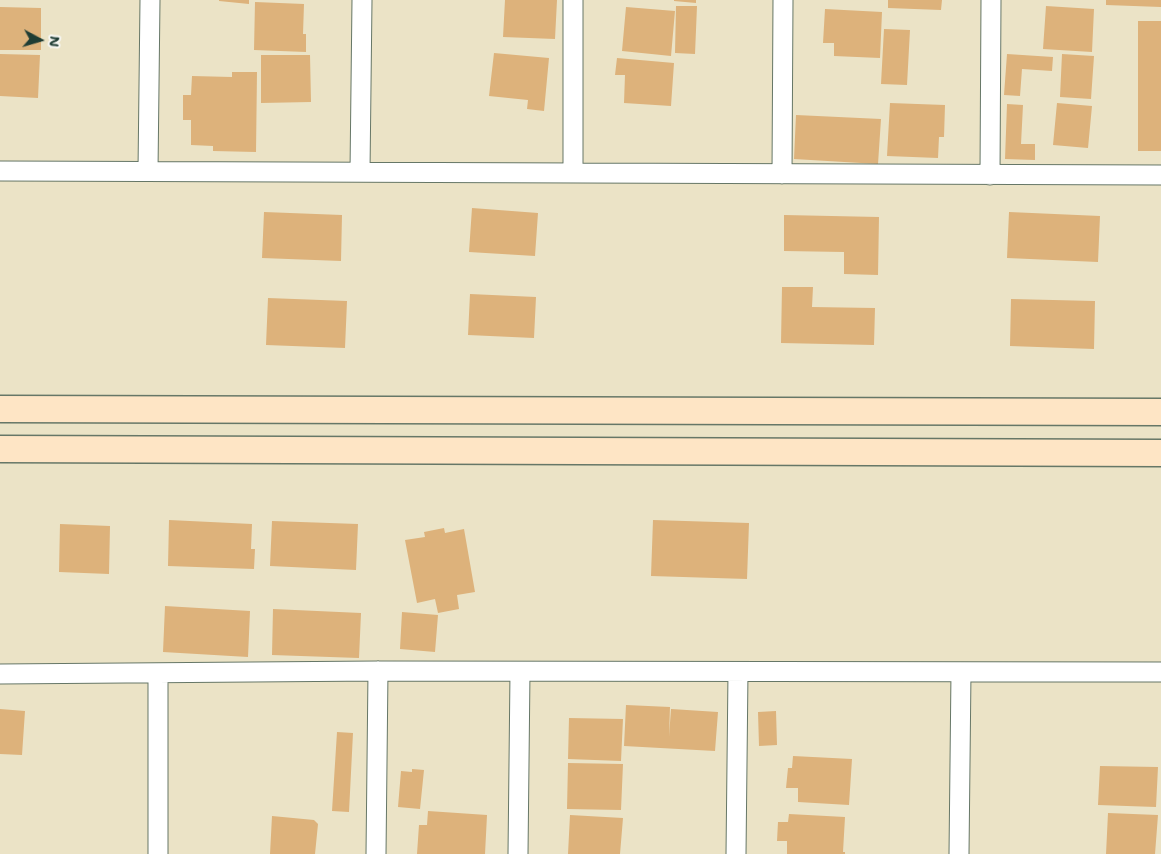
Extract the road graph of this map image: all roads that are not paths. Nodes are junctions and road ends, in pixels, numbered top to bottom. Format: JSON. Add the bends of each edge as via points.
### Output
{"nodes":[{"id":1,"x":150,"y":0,"type":"edge"},
{"id":2,"x":362,"y":0,"type":"edge"},
{"id":3,"x":573,"y":0,"type":"edge"},
{"id":4,"x":783,"y":0,"type":"edge"},
{"id":5,"x":991,"y":0,"type":"edge"},
{"id":6,"x":0,"y":171,"type":"edge"},
{"id":7,"x":148,"y":171,"type":"junction"},
{"id":8,"x":360,"y":172,"type":"junction"},
{"id":9,"x":573,"y":173,"type":"junction"},
{"id":10,"x":782,"y":174,"type":"junction"},
{"id":11,"x":990,"y":175,"type":"junction"},
{"id":12,"x":1161,"y":175,"type":"edge"},
{"id":13,"x":0,"y":409,"type":"edge"},
{"id":14,"x":1161,"y":412,"type":"edge"},
{"id":15,"x":0,"y":449,"type":"edge"},
{"id":16,"x":1161,"y":453,"type":"edge"},
{"id":17,"x":378,"y":671,"type":"junction"},
{"id":18,"x":520,"y":672,"type":"junction"},
{"id":19,"x":738,"y":672,"type":"junction"},
{"id":20,"x":961,"y":672,"type":"junction"},
{"id":21,"x":1161,"y":672,"type":"edge"},
{"id":22,"x":158,"y":673,"type":"junction"},
{"id":23,"x":0,"y":674,"type":"edge"},
{"id":24,"x":158,"y":854,"type":"edge"},
{"id":25,"x":376,"y":854,"type":"edge"},
{"id":26,"x":518,"y":854,"type":"edge"},
{"id":27,"x":736,"y":854,"type":"edge"},
{"id":28,"x":960,"y":854,"type":"edge"}],
"edges":[{"from":1,"to":7,"type":"street"},
{"from":2,"to":8,"type":"street"},
{"from":3,"to":9,"type":"street"},
{"from":4,"to":10,"type":"street"},
{"from":5,"to":11,"type":"street"},
{"from":6,"to":7,"type":"street"},
{"from":7,"to":8,"type":"street"},
{"from":8,"to":9,"type":"street"},
{"from":9,"to":10,"type":"street"},
{"from":10,"to":11,"type":"street"},
{"from":11,"to":12,"type":"street"},
{"from":13,"to":14,"type":"main road"},
{"from":15,"to":16,"type":"main road"},
{"from":17,"to":18,"type":"street"},
{"from":17,"to":22,"type":"street"},
{"from":17,"to":25,"type":"street"},
{"from":18,"to":19,"type":"street"},
{"from":18,"to":26,"type":"street"},
{"from":19,"to":20,"type":"street"},
{"from":19,"to":27,"type":"street"},
{"from":20,"to":21,"type":"street"},
{"from":20,"to":28,"type":"street"},
{"from":22,"to":23,"type":"street"},
{"from":22,"to":24,"type":"street"}]}
